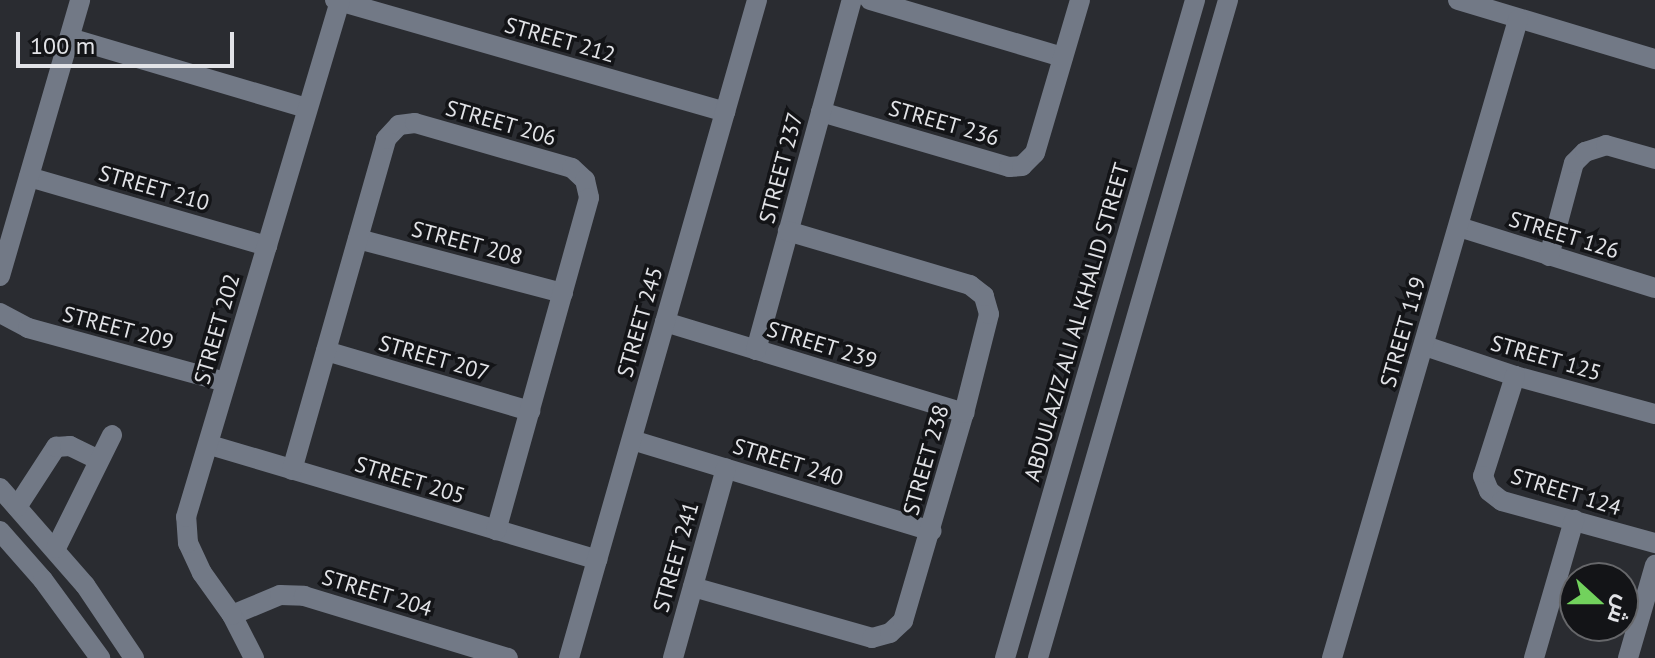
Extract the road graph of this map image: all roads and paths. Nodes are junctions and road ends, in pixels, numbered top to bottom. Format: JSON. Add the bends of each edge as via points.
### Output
{"nodes":[{"id":1,"x":80,"y":0,"type":"edge"},
{"id":2,"x":757,"y":0,"type":"edge"},
{"id":3,"x":852,"y":0,"type":"edge"},
{"id":4,"x":870,"y":0,"type":"edge"},
{"id":5,"x":1080,"y":0,"type":"edge"},
{"id":6,"x":1195,"y":0,"type":"edge"},
{"id":7,"x":1228,"y":0,"type":"edge"},
{"id":8,"x":338,"y":1,"type":"edge"},
{"id":9,"x":1467,"y":1,"type":"edge"},
{"id":10,"x":400,"y":9,"type":"edge"},
{"id":11,"x":1518,"y":20,"type":"junction"},
{"id":12,"x":70,"y":38,"type":"junction"},
{"id":13,"x":1063,"y":57,"type":"junction"},
{"id":14,"x":1655,"y":59,"type":"edge"},
{"id":15,"x":307,"y":108,"type":"junction"},
{"id":16,"x":725,"y":112,"type":"junction"},
{"id":17,"x":821,"y":112,"type":"junction"},
{"id":18,"x":1655,"y":159,"type":"edge"},
{"id":19,"x":29,"y":177,"type":"junction"},
{"id":20,"x":1459,"y":227,"type":"junction"},
{"id":21,"x":1129,"y":229,"type":"junction"},
{"id":22,"x":788,"y":231,"type":"junction"},
{"id":23,"x":358,"y":239,"type":"junction"},
{"id":24,"x":267,"y":246,"type":"junction"},
{"id":25,"x":1549,"y":256,"type":"junction"},
{"id":26,"x":0,"y":276,"type":"edge"},
{"id":27,"x":1655,"y":288,"type":"edge"},
{"id":28,"x":563,"y":293,"type":"junction"},
{"id":29,"x":0,"y":313,"type":"edge"},
{"id":30,"x":665,"y":322,"type":"junction"},
{"id":31,"x":1425,"y":346,"type":"junction"},
{"id":32,"x":756,"y":350,"type":"junction"},
{"id":33,"x":326,"y":351,"type":"junction"},
{"id":34,"x":1121,"y":375,"type":"junction"},
{"id":35,"x":1515,"y":376,"type":"junction"},
{"id":36,"x":226,"y":382,"type":"junction"},
{"id":37,"x":530,"y":411,"type":"junction"},
{"id":38,"x":964,"y":413,"type":"junction"},
{"id":39,"x":1655,"y":414,"type":"edge"},
{"id":40,"x":112,"y":435,"type":"dead end"},
{"id":41,"x":632,"y":440,"type":"junction"},
{"id":42,"x":210,"y":445,"type":"junction"},
{"id":43,"x":99,"y":460,"type":"junction"},
{"id":44,"x":726,"y":468,"type":"junction"},
{"id":45,"x":292,"y":470,"type":"junction"},
{"id":46,"x":0,"y":488,"type":"edge"},
{"id":47,"x":17,"y":507,"type":"junction"},
{"id":48,"x":1574,"y":520,"type":"junction"},
{"id":49,"x":496,"y":530,"type":"junction"},
{"id":50,"x":0,"y":531,"type":"edge"},
{"id":51,"x":931,"y":531,"type":"junction"},
{"id":52,"x":1655,"y":543,"type":"edge"},
{"id":53,"x":56,"y":548,"type":"junction"},
{"id":54,"x":597,"y":560,"type":"junction"},
{"id":55,"x":1655,"y":565,"type":"edge"},
{"id":56,"x":693,"y":587,"type":"junction"},
{"id":57,"x":232,"y":615,"type":"junction"},
{"id":58,"x":469,"y":652,"type":"edge"},
{"id":59,"x":100,"y":658,"type":"edge"},
{"id":60,"x":134,"y":658,"type":"edge"},
{"id":61,"x":254,"y":658,"type":"edge"},
{"id":62,"x":508,"y":658,"type":"edge"},
{"id":63,"x":569,"y":658,"type":"edge"},
{"id":64,"x":673,"y":658,"type":"edge"},
{"id":65,"x":1005,"y":658,"type":"edge"},
{"id":66,"x":1038,"y":658,"type":"edge"},
{"id":67,"x":1332,"y":658,"type":"edge"},
{"id":68,"x":1534,"y":658,"type":"edge"},
{"id":69,"x":1628,"y":658,"type":"edge"}],
"edges":[{"from":1,"to":12,"type":"street"},
{"from":2,"to":16,"type":"street","name":"STREET 245"},
{"from":3,"to":17,"type":"street","name":"STREET 237"},
{"from":4,"to":13,"type":"street"},
{"from":5,"to":13,"type":"street","name":"STREET 236"},
{"from":6,"to":21,"type":"street","name":"ABDULAZIZ ALI AL KHALID STREET"},
{"from":7,"to":34,"type":"street"},
{"from":8,"to":10,"type":"street","name":"STREET 212"},
{"from":8,"to":15,"type":"street","name":"STREET 202"},
{"from":9,"to":11,"type":"street"},
{"from":10,"to":16,"type":"street","name":"STREET 212"},
{"from":11,"to":14,"type":"street"},
{"from":11,"to":20,"type":"street","name":"STREET 119"},
{"from":12,"to":15,"type":"street"},
{"from":12,"to":19,"type":"street"},
{"from":13,"to":17,"type":"street","name":"STREET 236","via":[[1035,153],[1022,166],[1009,167]]},
{"from":15,"to":24,"type":"street","name":"STREET 202"},
{"from":16,"to":30,"type":"street","name":"STREET 245"},
{"from":17,"to":22,"type":"street","name":"STREET 237"},
{"from":18,"to":25,"type":"street","via":[[1606,145],[1585,152],[1574,163]]},
{"from":19,"to":24,"type":"street","name":"STREET 210"},
{"from":19,"to":26,"type":"street"},
{"from":20,"to":25,"type":"street","name":"STREET 126"},
{"from":20,"to":31,"type":"street","name":"STREET 119"},
{"from":21,"to":34,"type":"street","via":[[1129,275],[1105,358],[1109,370]]},
{"from":21,"to":65,"type":"street","name":"ABDULAZIZ ALI AL KHALID STREET"},
{"from":22,"to":32,"type":"street","name":"STREET 237"},
{"from":22,"to":38,"type":"street","name":"STREET 238","via":[[970,285],[984,296],[989,314]]},
{"from":23,"to":28,"type":"street","name":"STREET 208"},
{"from":23,"to":28,"type":"street","name":"STREET 206","via":[[386,139],[399,125],[415,123],[572,168],[585,180],[589,198]]},
{"from":23,"to":33,"type":"street","name":"STREET 206"},
{"from":24,"to":36,"type":"street","name":"STREET 202"},
{"from":25,"to":27,"type":"street","name":"STREET 126"},
{"from":28,"to":37,"type":"street","name":"STREET 206"},
{"from":29,"to":36,"type":"street","name":"STREET 209","via":[[28,328]]},
{"from":30,"to":32,"type":"street","name":"STREET 239"},
{"from":30,"to":41,"type":"street","name":"STREET 245"},
{"from":31,"to":35,"type":"street","name":"STREET 125"},
{"from":31,"to":67,"type":"street","name":"STREET 119"},
{"from":32,"to":38,"type":"street","name":"STREET 239"},
{"from":33,"to":37,"type":"street","name":"STREET 207"},
{"from":33,"to":45,"type":"street","name":"STREET 206"},
{"from":34,"to":66,"type":"street"},
{"from":35,"to":39,"type":"street","name":"STREET 125"},
{"from":35,"to":48,"type":"street","name":"STREET 124","via":[[1483,476],[1486,484],[1502,501]]},
{"from":36,"to":42,"type":"street","name":"STREET 202"},
{"from":37,"to":49,"type":"street","name":"STREET 206"},
{"from":38,"to":51,"type":"street","name":"STREET 238"},
{"from":40,"to":43,"type":"street"},
{"from":41,"to":44,"type":"street","name":"STREET 240"},
{"from":41,"to":54,"type":"street","name":"STREET 245"},
{"from":42,"to":45,"type":"street","name":"STREET 205"},
{"from":42,"to":57,"type":"street","name":"STREET 202","via":[[186,517],[188,543]]},
{"from":43,"to":47,"type":"street","via":[[70,446],[56,447]]},
{"from":43,"to":53,"type":"street"},
{"from":44,"to":51,"type":"street","name":"STREET 240"},
{"from":44,"to":56,"type":"street","name":"STREET 241"},
{"from":45,"to":49,"type":"street","name":"STREET 205"},
{"from":46,"to":47,"type":"street"},
{"from":47,"to":53,"type":"street"},
{"from":48,"to":52,"type":"street","name":"STREET 124"},
{"from":48,"to":68,"type":"street"},
{"from":49,"to":54,"type":"street","name":"STREET 205"},
{"from":50,"to":59,"type":"street"},
{"from":51,"to":56,"type":"street","name":"STREET 238","via":[[903,621],[890,633],[872,638]]},
{"from":53,"to":60,"type":"street"},
{"from":54,"to":63,"type":"street","name":"STREET 245"},
{"from":55,"to":69,"type":"street"},
{"from":56,"to":64,"type":"street","name":"STREET 241"},
{"from":57,"to":58,"type":"street","name":"STREET 204","via":[[280,595],[304,596]]},
{"from":57,"to":61,"type":"street","name":"STREET 202"},
{"from":58,"to":62,"type":"street","name":"STREET 204"}]}
